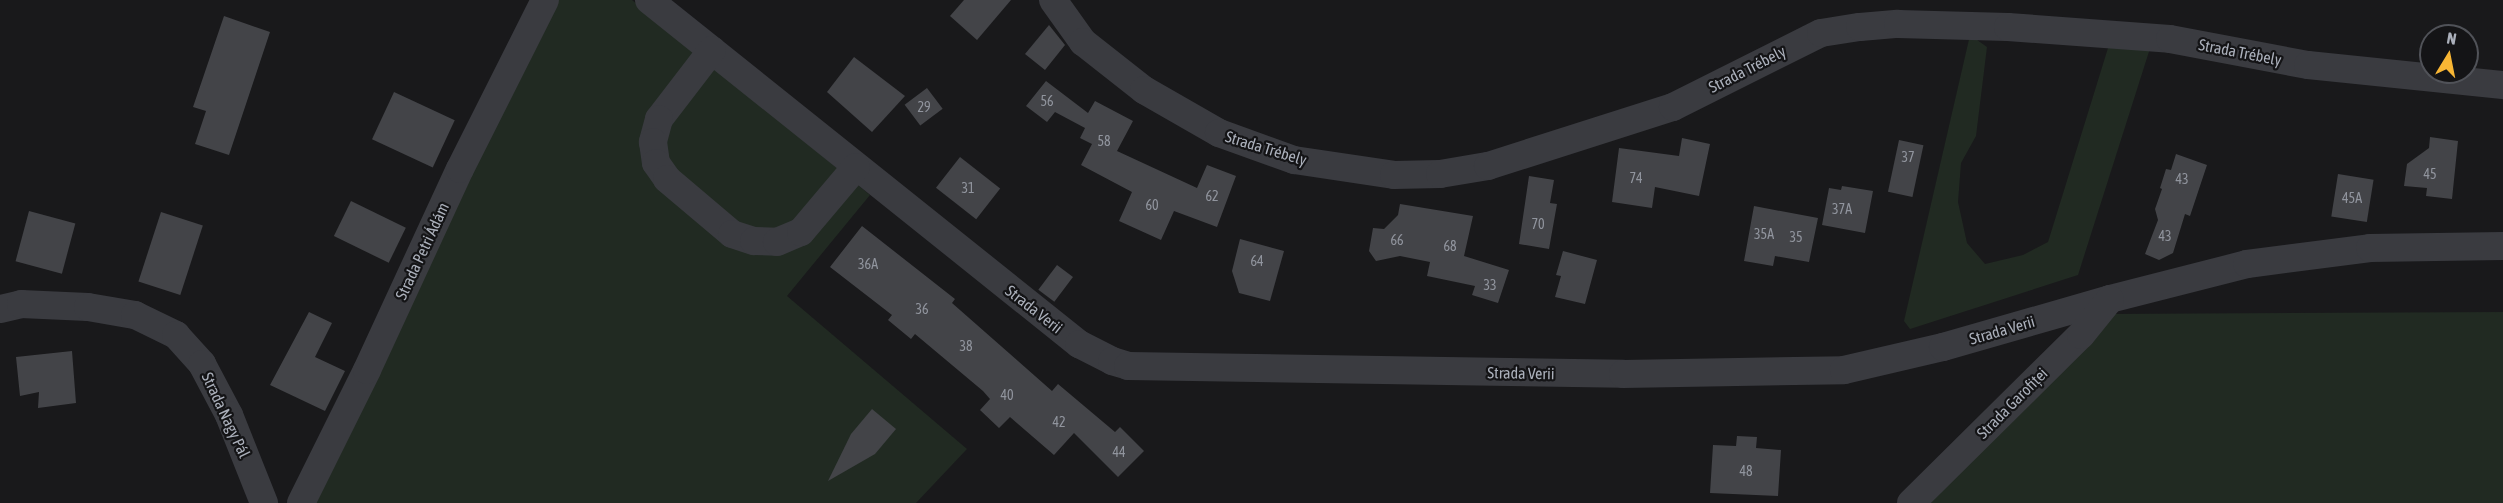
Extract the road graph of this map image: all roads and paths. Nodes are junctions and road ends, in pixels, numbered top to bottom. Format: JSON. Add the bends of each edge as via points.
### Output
{"nodes":[{"id":1,"x":545,"y":0,"type":"edge"},
{"id":2,"x":649,"y":0,"type":"edge"},
{"id":3,"x":1053,"y":0,"type":"edge"},
{"id":4,"x":712,"y":50,"type":"junction"},
{"id":5,"x":2503,"y":85,"type":"edge"},
{"id":6,"x":856,"y":167,"type":"junction"},
{"id":7,"x":2499,"y":248,"type":"edge"},
{"id":8,"x":2110,"y":299,"type":"junction"},
{"id":9,"x":0,"y":309,"type":"edge"},
{"id":10,"x":264,"y":503,"type":"edge"},
{"id":11,"x":301,"y":503,"type":"edge"},
{"id":12,"x":1911,"y":503,"type":"edge"}],
"edges":[{"from":1,"to":11,"type":"street","name":"Strada Petri Ádám"},
{"from":2,"to":4,"type":"street","name":"Strada Verii"},
{"from":3,"to":5,"type":"street","name":"Strada Trébely","via":[[1083,42],[1144,90],[1219,133],[1294,159],[1394,174],[1440,174],[1511,159],[1673,107],[1821,33],[1860,27],[2008,27],[2170,39],[2308,65]]},
{"from":4,"to":6,"type":"street","name":"Strada Verii"},
{"from":4,"to":6,"type":"street","via":[[659,119],[654,152],[667,179],[732,234],[754,242],[777,242],[801,232]]},
{"from":6,"to":8,"type":"street","name":"Strada Verii","via":[[1079,344],[1128,366],[1623,374],[1844,370]]},
{"from":7,"to":8,"type":"street","name":"Strada Verii","via":[[2359,249],[2247,264]]},
{"from":8,"to":12,"type":"street","name":"Strada Garofiței","via":[[2081,335]]},
{"from":9,"to":10,"type":"street","name":"Strada Nagy Pál","via":[[21,304],[88,307],[135,315],[176,336],[202,364],[229,415]]}]}
